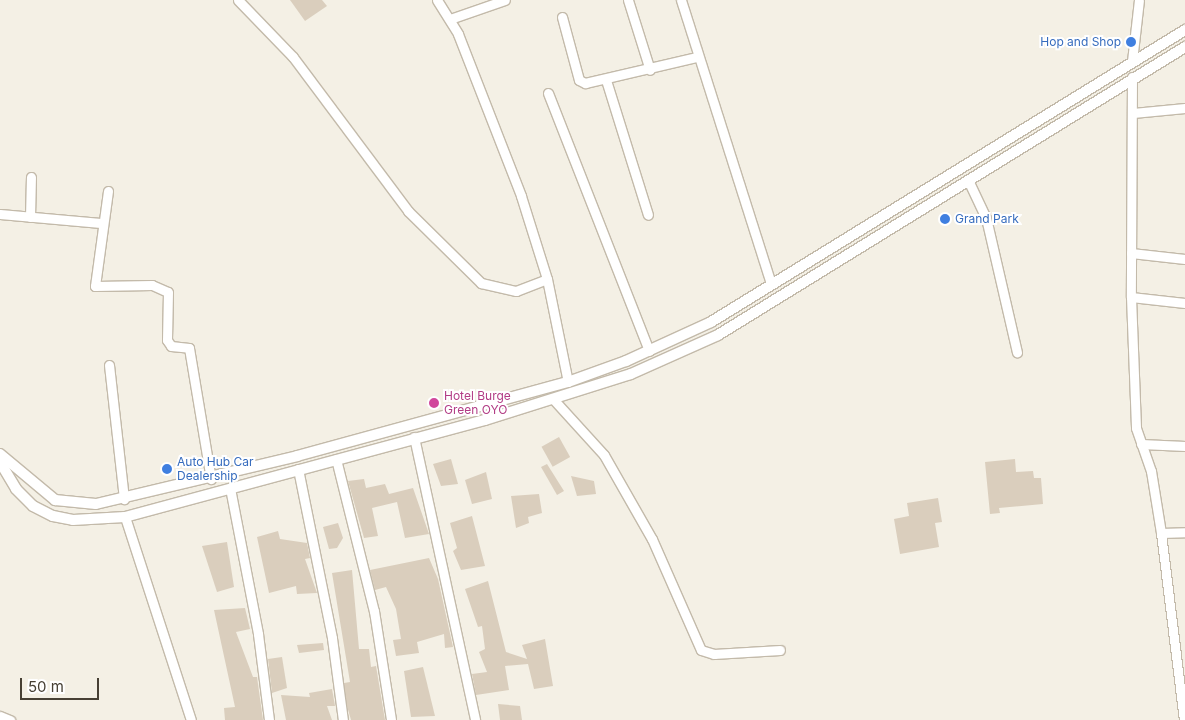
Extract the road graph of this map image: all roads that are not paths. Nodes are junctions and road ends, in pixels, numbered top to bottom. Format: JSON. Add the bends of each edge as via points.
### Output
{"nodes":[{"id":1,"x":238,"y":0,"type":"edge"},
{"id":2,"x":437,"y":0,"type":"edge"},
{"id":3,"x":505,"y":0,"type":"edge"},
{"id":4,"x":628,"y":0,"type":"edge"},
{"id":5,"x":681,"y":0,"type":"edge"},
{"id":6,"x":1139,"y":0,"type":"edge"},
{"id":7,"x":562,"y":17,"type":"dead end"},
{"id":8,"x":450,"y":19,"type":"junction"},
{"id":9,"x":1185,"y":30,"type":"edge"},
{"id":10,"x":1185,"y":47,"type":"edge"},
{"id":11,"x":697,"y":57,"type":"junction"},
{"id":12,"x":1132,"y":61,"type":"junction"},
{"id":13,"x":650,"y":70,"type":"junction"},
{"id":14,"x":1132,"y":77,"type":"junction"},
{"id":15,"x":606,"y":80,"type":"junction"},
{"id":16,"x":548,"y":93,"type":"dead end"},
{"id":17,"x":1185,"y":108,"type":"edge"},
{"id":18,"x":1133,"y":112,"type":"junction"},
{"id":19,"x":31,"y":177,"type":"dead end"},
{"id":20,"x":968,"y":180,"type":"junction"},
{"id":21,"x":108,"y":191,"type":"dead end"},
{"id":22,"x":0,"y":214,"type":"edge"},
{"id":23,"x":648,"y":215,"type":"dead end"},
{"id":24,"x":30,"y":216,"type":"junction"},
{"id":25,"x":101,"y":223,"type":"junction"},
{"id":26,"x":1131,"y":253,"type":"junction"},
{"id":27,"x":1185,"y":259,"type":"edge"},
{"id":28,"x":547,"y":279,"type":"junction"},
{"id":29,"x":771,"y":284,"type":"junction"},
{"id":30,"x":1131,"y":296,"type":"junction"},
{"id":31,"x":1185,"y":303,"type":"edge"},
{"id":32,"x":649,"y":351,"type":"junction"},
{"id":33,"x":1017,"y":352,"type":"dead end"},
{"id":34,"x":109,"y":365,"type":"dead end"},
{"id":35,"x":568,"y":382,"type":"junction"},
{"id":36,"x":554,"y":400,"type":"junction"},
{"id":37,"x":414,"y":437,"type":"junction"},
{"id":38,"x":1140,"y":444,"type":"junction"},
{"id":39,"x":1185,"y":446,"type":"edge"},
{"id":40,"x":0,"y":454,"type":"edge"},
{"id":41,"x":336,"y":460,"type":"junction"},
{"id":42,"x":0,"y":462,"type":"edge"},
{"id":43,"x":298,"y":469,"type":"junction"},
{"id":44,"x":211,"y":479,"type":"junction"},
{"id":45,"x":230,"y":488,"type":"junction"},
{"id":46,"x":124,"y":500,"type":"junction"},
{"id":47,"x":125,"y":517,"type":"junction"},
{"id":48,"x":1185,"y":532,"type":"edge"},
{"id":49,"x":1161,"y":533,"type":"junction"},
{"id":50,"x":780,"y":650,"type":"dead end"},
{"id":51,"x":0,"y":716,"type":"edge"},
{"id":52,"x":10,"y":720,"type":"edge"},
{"id":53,"x":191,"y":720,"type":"edge"},
{"id":54,"x":269,"y":720,"type":"edge"},
{"id":55,"x":343,"y":720,"type":"edge"},
{"id":56,"x":391,"y":720,"type":"edge"},
{"id":57,"x":475,"y":720,"type":"edge"},
{"id":58,"x":1184,"y":720,"type":"edge"}],
"edges":[{"from":1,"to":28,"type":"street","via":[[294,57],[408,211],[481,283],[516,291]]},
{"from":2,"to":8,"type":"street"},
{"from":3,"to":8,"type":"street"},
{"from":4,"to":13,"type":"street"},
{"from":5,"to":11,"type":"street"},
{"from":6,"to":12,"type":"street"},
{"from":7,"to":15,"type":"street","via":[[579,80]]},
{"from":8,"to":28,"type":"street","via":[[521,196]]},
{"from":9,"to":12,"type":"street"},
{"from":10,"to":14,"type":"street"},
{"from":11,"to":13,"type":"street"},
{"from":11,"to":29,"type":"street"},
{"from":12,"to":29,"type":"street"},
{"from":13,"to":15,"type":"street"},
{"from":14,"to":18,"type":"street"},
{"from":14,"to":20,"type":"street"},
{"from":15,"to":23,"type":"street"},
{"from":16,"to":32,"type":"street"},
{"from":17,"to":18,"type":"street"},
{"from":18,"to":26,"type":"street"},
{"from":19,"to":24,"type":"street"},
{"from":20,"to":33,"type":"street","via":[[986,218]]},
{"from":20,"to":36,"type":"street","via":[[703,343],[631,374]]},
{"from":21,"to":25,"type":"street"},
{"from":22,"to":24,"type":"street"},
{"from":24,"to":25,"type":"street"},
{"from":25,"to":44,"type":"street","via":[[95,286],[152,285],[168,292],[167,340],[171,346],[189,348]]},
{"from":26,"to":27,"type":"street"},
{"from":26,"to":30,"type":"street"},
{"from":28,"to":35,"type":"street"},
{"from":29,"to":32,"type":"street","via":[[696,330]]},
{"from":30,"to":31,"type":"street"},
{"from":30,"to":38,"type":"street"},
{"from":32,"to":35,"type":"street"},
{"from":34,"to":46,"type":"street"},
{"from":35,"to":44,"type":"street"},
{"from":36,"to":37,"type":"street"},
{"from":36,"to":50,"type":"street","via":[[604,455],[652,539],[701,650],[714,654]]},
{"from":37,"to":41,"type":"street"},
{"from":37,"to":57,"type":"street"},
{"from":38,"to":39,"type":"street"},
{"from":38,"to":49,"type":"street","via":[[1151,471]]},
{"from":40,"to":46,"type":"street","via":[[55,500],[76,504]]},
{"from":41,"to":43,"type":"street"},
{"from":41,"to":56,"type":"street","via":[[374,611]]},
{"from":42,"to":47,"type":"street","via":[[16,489],[33,506],[53,516],[73,520]]},
{"from":43,"to":45,"type":"street"},
{"from":43,"to":55,"type":"street","via":[[332,638]]},
{"from":44,"to":46,"type":"street"},
{"from":45,"to":47,"type":"street"},
{"from":45,"to":54,"type":"street","via":[[258,634]]},
{"from":47,"to":53,"type":"street"},
{"from":48,"to":49,"type":"street"},
{"from":49,"to":58,"type":"street"},
{"from":51,"to":52,"type":"street"}]}
